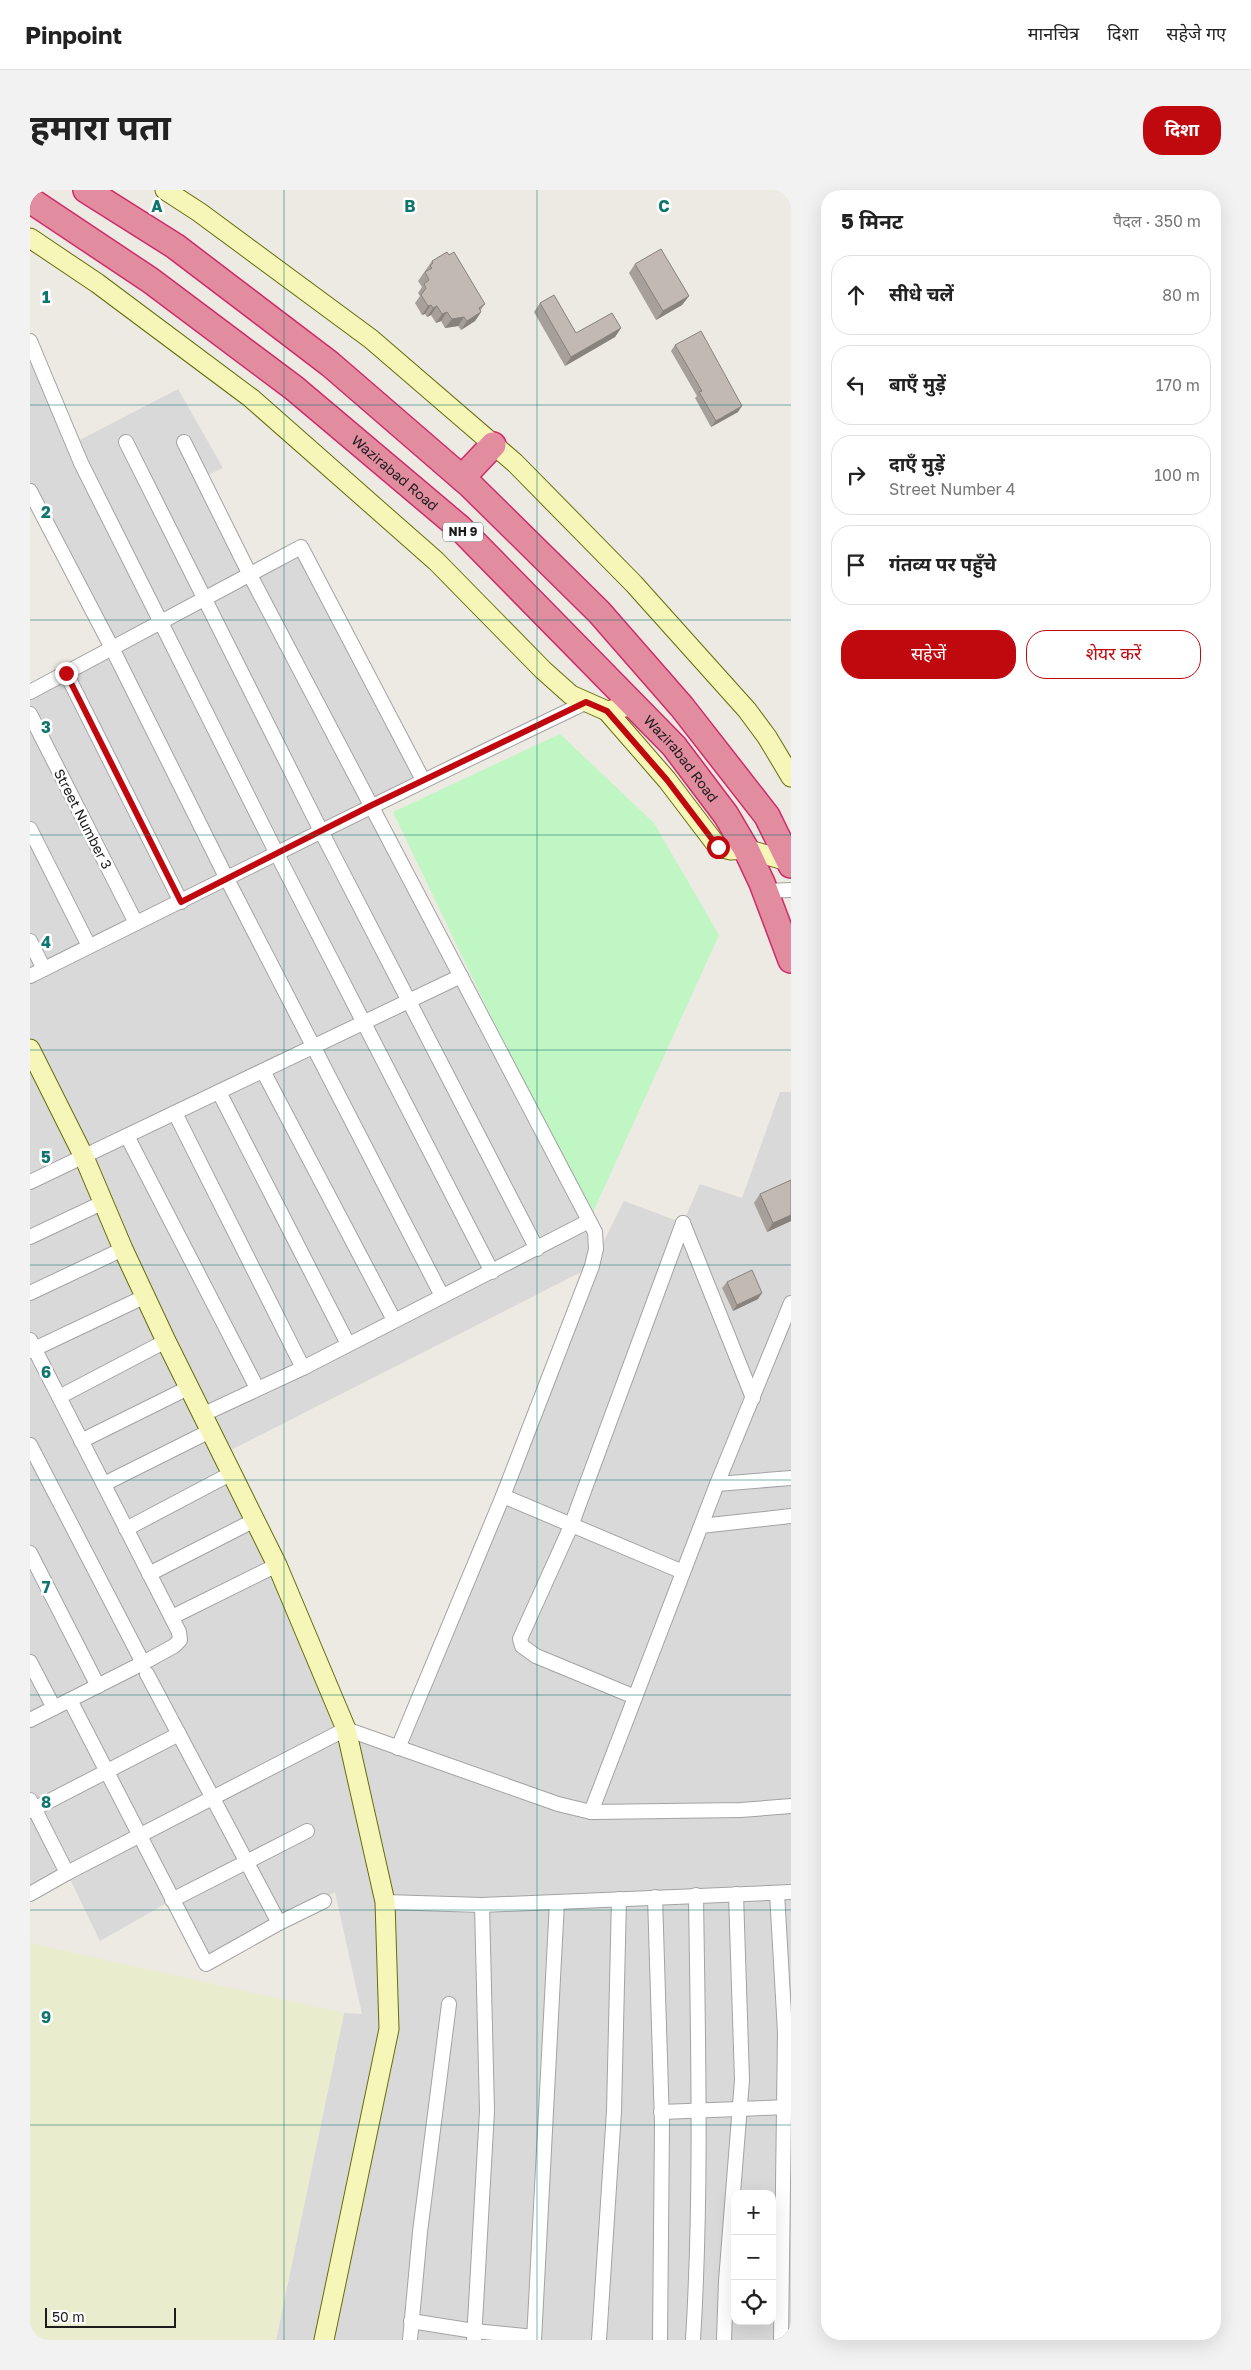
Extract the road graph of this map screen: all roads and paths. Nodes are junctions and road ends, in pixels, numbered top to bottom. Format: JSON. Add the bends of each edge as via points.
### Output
{"nodes":[{"id":1,"x":86,"y":190,"type":"edge"},
{"id":2,"x":165,"y":190,"type":"edge"},
{"id":3,"x":30,"y":200,"type":"edge"},
{"id":4,"x":30,"y":238,"type":"edge"},
{"id":5,"x":30,"y":341,"type":"edge"},
{"id":6,"x":126,"y":442,"type":"dead end"},
{"id":7,"x":184,"y":442,"type":"dead end"},
{"id":8,"x":494,"y":445,"type":"junction"},
{"id":9,"x":462,"y":478,"type":"junction"},
{"id":10,"x":30,"y":491,"type":"edge"},
{"id":11,"x":250,"y":575,"type":"junction"},
{"id":12,"x":206,"y":599,"type":"junction"},
{"id":13,"x":161,"y":623,"type":"junction"},
{"id":14,"x":112,"y":648,"type":"junction"},
{"id":15,"x":66,"y":673,"type":"junction"},
{"id":16,"x":30,"y":692,"type":"edge"},
{"id":17,"x":674,"y":697,"type":"junction"},
{"id":18,"x":586,"y":702,"type":"junction"},
{"id":19,"x":607,"y":711,"type":"junction"},
{"id":20,"x":640,"y":712,"type":"junction"},
{"id":21,"x":30,"y":714,"type":"edge"},
{"id":22,"x":791,"y":777,"type":"edge"},
{"id":23,"x":423,"y":780,"type":"junction"},
{"id":24,"x":370,"y":806,"type":"junction"},
{"id":25,"x":30,"y":829,"type":"edge"},
{"id":26,"x":321,"y":831,"type":"junction"},
{"id":27,"x":746,"y":850,"type":"junction"},
{"id":28,"x":277,"y":854,"type":"junction"},
{"id":29,"x":790,"y":863,"type":"edge"},
{"id":30,"x":227,"y":880,"type":"junction"},
{"id":31,"x":791,"y":890,"type":"edge"},
{"id":32,"x":765,"y":891,"type":"junction"},
{"id":33,"x":181,"y":902,"type":"junction"},
{"id":34,"x":136,"y":924,"type":"junction"},
{"id":35,"x":30,"y":941,"type":"edge"},
{"id":36,"x":89,"y":946,"type":"junction"},
{"id":37,"x":791,"y":960,"type":"edge"},
{"id":38,"x":44,"y":969,"type":"junction"},
{"id":39,"x":30,"y":976,"type":"edge"},
{"id":40,"x":461,"y":976,"type":"junction"},
{"id":41,"x":410,"y":1000,"type":"junction"},
{"id":42,"x":364,"y":1023,"type":"junction"},
{"id":43,"x":314,"y":1047,"type":"junction"},
{"id":44,"x":30,"y":1049,"type":"edge"},
{"id":45,"x":263,"y":1071,"type":"junction"},
{"id":46,"x":220,"y":1092,"type":"junction"},
{"id":47,"x":175,"y":1113,"type":"junction"},
{"id":48,"x":127,"y":1136,"type":"junction"},
{"id":49,"x":84,"y":1156,"type":"junction"},
{"id":50,"x":30,"y":1182,"type":"edge"},
{"id":51,"x":104,"y":1202,"type":"junction"},
{"id":52,"x":590,"y":1221,"type":"junction"},
{"id":53,"x":30,"y":1237,"type":"edge"},
{"id":54,"x":124,"y":1249,"type":"junction"},
{"id":55,"x":537,"y":1249,"type":"junction"},
{"id":56,"x":492,"y":1272,"type":"junction"},
{"id":57,"x":30,"y":1294,"type":"edge"},
{"id":58,"x":146,"y":1296,"type":"junction"},
{"id":59,"x":442,"y":1296,"type":"junction"},
{"id":60,"x":791,"y":1303,"type":"edge"},
{"id":61,"x":394,"y":1320,"type":"junction"},
{"id":62,"x":166,"y":1341,"type":"junction"},
{"id":63,"x":348,"y":1344,"type":"junction"},
{"id":64,"x":31,"y":1347,"type":"edge"},
{"id":65,"x":303,"y":1368,"type":"junction"},
{"id":66,"x":190,"y":1388,"type":"junction"},
{"id":67,"x":256,"y":1388,"type":"junction"},
{"id":68,"x":59,"y":1397,"type":"junction"},
{"id":69,"x":753,"y":1398,"type":"junction"},
{"id":70,"x":208,"y":1422,"type":"junction"},
{"id":71,"x":81,"y":1441,"type":"junction"},
{"id":72,"x":30,"y":1445,"type":"edge"},
{"id":73,"x":232,"y":1473,"type":"junction"},
{"id":74,"x":791,"y":1478,"type":"edge"},
{"id":75,"x":104,"y":1484,"type":"junction"},
{"id":76,"x":717,"y":1484,"type":"junction"},
{"id":77,"x":503,"y":1496,"type":"junction"},
{"id":78,"x":791,"y":1516,"type":"edge"},
{"id":79,"x":256,"y":1520,"type":"junction"},
{"id":80,"x":571,"y":1526,"type":"junction"},
{"id":81,"x":701,"y":1526,"type":"junction"},
{"id":82,"x":126,"y":1529,"type":"junction"},
{"id":83,"x":30,"y":1553,"type":"edge"},
{"id":84,"x":277,"y":1565,"type":"junction"},
{"id":85,"x":683,"y":1572,"type":"junction"},
{"id":86,"x":149,"y":1574,"type":"junction"},
{"id":87,"x":172,"y":1617,"type":"junction"},
{"id":88,"x":30,"y":1662,"type":"edge"},
{"id":89,"x":145,"y":1668,"type":"junction"},
{"id":90,"x":98,"y":1686,"type":"junction"},
{"id":91,"x":635,"y":1697,"type":"junction"},
{"id":92,"x":70,"y":1700,"type":"junction"},
{"id":93,"x":54,"y":1708,"type":"junction"},
{"id":94,"x":30,"y":1720,"type":"edge"},
{"id":95,"x":346,"y":1729,"type":"junction"},
{"id":96,"x":179,"y":1734,"type":"junction"},
{"id":97,"x":398,"y":1748,"type":"junction"},
{"id":98,"x":106,"y":1771,"type":"junction"},
{"id":99,"x":212,"y":1798,"type":"junction"},
{"id":100,"x":31,"y":1806,"type":"edge"},
{"id":101,"x":791,"y":1806,"type":"edge"},
{"id":102,"x":591,"y":1812,"type":"junction"},
{"id":103,"x":306,"y":1831,"type":"dead end"},
{"id":104,"x":139,"y":1836,"type":"junction"},
{"id":105,"x":246,"y":1862,"type":"junction"},
{"id":106,"x":67,"y":1873,"type":"junction"},
{"id":107,"x":791,"y":1892,"type":"edge"},
{"id":108,"x":776,"y":1893,"type":"junction"},
{"id":109,"x":30,"y":1894,"type":"edge"},
{"id":110,"x":736,"y":1894,"type":"junction"},
{"id":111,"x":696,"y":1895,"type":"junction"},
{"id":112,"x":655,"y":1897,"type":"junction"},
{"id":113,"x":619,"y":1899,"type":"junction"},
{"id":114,"x":172,"y":1900,"type":"junction"},
{"id":115,"x":324,"y":1901,"type":"dead end"},
{"id":116,"x":385,"y":1902,"type":"junction"},
{"id":117,"x":557,"y":1902,"type":"junction"},
{"id":118,"x":482,"y":1905,"type":"junction"},
{"id":119,"x":279,"y":1923,"type":"junction"},
{"id":120,"x":448,"y":2004,"type":"dead end"},
{"id":121,"x":788,"y":2107,"type":"edge"},
{"id":122,"x":741,"y":2109,"type":"junction"},
{"id":123,"x":699,"y":2111,"type":"junction"},
{"id":124,"x":661,"y":2112,"type":"junction"},
{"id":125,"x":411,"y":2321,"type":"junction"},
{"id":126,"x":474,"y":2336,"type":"edge"},
{"id":127,"x":534,"y":2338,"type":"edge"},
{"id":128,"x":324,"y":2340,"type":"edge"},
{"id":129,"x":410,"y":2340,"type":"edge"},
{"id":130,"x":599,"y":2340,"type":"edge"},
{"id":131,"x":660,"y":2340,"type":"edge"},
{"id":132,"x":693,"y":2340,"type":"edge"},
{"id":133,"x":724,"y":2340,"type":"edge"},
{"id":134,"x":781,"y":2340,"type":"edge"}],
"edges":[{"from":1,"to":9,"type":"highway","number":"NH 9","via":[[175,246],[330,364]]},
{"from":2,"to":8,"type":"street","via":[[371,339]]},
{"from":3,"to":20,"type":"highway","name":"Wazirabad Road","number":"NH 9","via":[[150,280],[294,388],[460,528]]},
{"from":4,"to":18,"type":"street","via":[[97,283],[250,398],[436,562],[562,688]]},
{"from":5,"to":13,"type":"street","via":[[81,463]]},
{"from":6,"to":12,"type":"street"},
{"from":7,"to":11,"type":"street"},
{"from":8,"to":9,"type":"highway"},
{"from":8,"to":22,"type":"street","via":[[634,584],[747,710]]},
{"from":9,"to":17,"type":"highway","number":"NH 9","via":[[599,612]]},
{"from":10,"to":14,"type":"street"},
{"from":11,"to":12,"type":"street"},
{"from":11,"to":23,"type":"street","via":[[301,548]]},
{"from":11,"to":24,"type":"street"},
{"from":12,"to":13,"type":"street"},
{"from":12,"to":26,"type":"street"},
{"from":13,"to":14,"type":"street"},
{"from":13,"to":28,"type":"street"},
{"from":14,"to":15,"type":"street"},
{"from":14,"to":30,"type":"street"},
{"from":15,"to":16,"type":"street"},
{"from":15,"to":33,"type":"street"},
{"from":17,"to":20,"type":"highway"},
{"from":17,"to":29,"type":"highway","number":"NH 9","via":[[767,816]]},
{"from":18,"to":19,"type":"street"},
{"from":18,"to":23,"type":"street"},
{"from":19,"to":20,"type":"street"},
{"from":19,"to":27,"type":"street","via":[[667,780],[718,847]]},
{"from":20,"to":27,"type":"highway","name":"Wazirabad Road","number":"NH 9","via":[[726,815]]},
{"from":21,"to":34,"type":"street","name":"Street Number 3"},
{"from":23,"to":24,"type":"street"},
{"from":24,"to":26,"type":"street"},
{"from":24,"to":40,"type":"street"},
{"from":25,"to":36,"type":"street"},
{"from":26,"to":28,"type":"street"},
{"from":26,"to":41,"type":"street"},
{"from":27,"to":29,"type":"street"},
{"from":27,"to":32,"type":"highway","name":"Wazirabad Road","number":"NH 9"},
{"from":28,"to":30,"type":"street"},
{"from":28,"to":42,"type":"street"},
{"from":30,"to":33,"type":"street"},
{"from":30,"to":43,"type":"street"},
{"from":31,"to":32,"type":"street"},
{"from":32,"to":37,"type":"highway","name":"Wazirabad Road","number":"NH 9"},
{"from":33,"to":34,"type":"street"},
{"from":34,"to":36,"type":"street"},
{"from":35,"to":38,"type":"street"},
{"from":36,"to":38,"type":"street"},
{"from":38,"to":39,"type":"street"},
{"from":40,"to":41,"type":"street"},
{"from":40,"to":52,"type":"street"},
{"from":41,"to":42,"type":"street"},
{"from":41,"to":55,"type":"street"},
{"from":42,"to":43,"type":"street"},
{"from":42,"to":56,"type":"street"},
{"from":43,"to":45,"type":"street"},
{"from":43,"to":59,"type":"street"},
{"from":44,"to":49,"type":"street"},
{"from":45,"to":46,"type":"street"},
{"from":45,"to":61,"type":"street"},
{"from":46,"to":47,"type":"street"},
{"from":46,"to":63,"type":"street"},
{"from":47,"to":48,"type":"street"},
{"from":47,"to":65,"type":"street"},
{"from":48,"to":49,"type":"street"},
{"from":48,"to":67,"type":"street"},
{"from":49,"to":50,"type":"street"},
{"from":49,"to":51,"type":"street"},
{"from":51,"to":53,"type":"street"},
{"from":51,"to":54,"type":"street"},
{"from":52,"to":55,"type":"street"},
{"from":52,"to":77,"type":"street","via":[[595,1232],[596,1250],[592,1266]]},
{"from":54,"to":57,"type":"street"},
{"from":54,"to":58,"type":"street"},
{"from":55,"to":56,"type":"street"},
{"from":56,"to":59,"type":"street"},
{"from":58,"to":62,"type":"street"},
{"from":58,"to":64,"type":"street"},
{"from":59,"to":61,"type":"street"},
{"from":60,"to":69,"type":"street"},
{"from":61,"to":63,"type":"street"},
{"from":62,"to":66,"type":"street"},
{"from":62,"to":68,"type":"street"},
{"from":63,"to":65,"type":"street"},
{"from":64,"to":68,"type":"street"},
{"from":65,"to":67,"type":"street"},
{"from":66,"to":70,"type":"street"},
{"from":66,"to":71,"type":"street"},
{"from":67,"to":70,"type":"street"},
{"from":68,"to":71,"type":"street"},
{"from":69,"to":76,"type":"street"},
{"from":69,"to":80,"type":"street","via":[[683,1224]]},
{"from":70,"to":73,"type":"street"},
{"from":70,"to":75,"type":"street"},
{"from":71,"to":75,"type":"street"},
{"from":72,"to":89,"type":"street"},
{"from":73,"to":79,"type":"street"},
{"from":73,"to":82,"type":"street"},
{"from":74,"to":76,"type":"street"},
{"from":75,"to":82,"type":"street"},
{"from":76,"to":81,"type":"street"},
{"from":77,"to":80,"type":"street"},
{"from":77,"to":97,"type":"street"},
{"from":78,"to":81,"type":"street"},
{"from":79,"to":84,"type":"street"},
{"from":79,"to":86,"type":"street"},
{"from":80,"to":85,"type":"street"},
{"from":80,"to":91,"type":"street","via":[[520,1639],[522,1646],[536,1656]]},
{"from":81,"to":85,"type":"street"},
{"from":82,"to":86,"type":"street"},
{"from":83,"to":90,"type":"street"},
{"from":84,"to":87,"type":"street"},
{"from":84,"to":95,"type":"street"},
{"from":85,"to":91,"type":"street"},
{"from":86,"to":87,"type":"street"},
{"from":87,"to":89,"type":"street","via":[[180,1640]]},
{"from":88,"to":93,"type":"street"},
{"from":89,"to":90,"type":"street"},
{"from":89,"to":96,"type":"street"},
{"from":90,"to":92,"type":"street"},
{"from":91,"to":102,"type":"street"},
{"from":92,"to":93,"type":"street"},
{"from":92,"to":98,"type":"street"},
{"from":93,"to":94,"type":"street"},
{"from":95,"to":97,"type":"street"},
{"from":95,"to":99,"type":"street"},
{"from":95,"to":116,"type":"street"},
{"from":96,"to":98,"type":"street"},
{"from":96,"to":99,"type":"street"},
{"from":97,"to":102,"type":"street","via":[[558,1804]]},
{"from":98,"to":100,"type":"street"},
{"from":98,"to":104,"type":"street"},
{"from":99,"to":104,"type":"street"},
{"from":99,"to":105,"type":"street"},
{"from":100,"to":106,"type":"street"},
{"from":101,"to":102,"type":"street"},
{"from":103,"to":105,"type":"street"},
{"from":104,"to":106,"type":"street"},
{"from":104,"to":114,"type":"street"},
{"from":105,"to":114,"type":"street"},
{"from":105,"to":119,"type":"street"},
{"from":106,"to":109,"type":"street"},
{"from":107,"to":108,"type":"street"},
{"from":108,"to":110,"type":"street"},
{"from":108,"to":121,"type":"street"},
{"from":110,"to":111,"type":"street"},
{"from":110,"to":122,"type":"street"},
{"from":111,"to":112,"type":"street"},
{"from":111,"to":123,"type":"street"},
{"from":112,"to":113,"type":"street"},
{"from":112,"to":124,"type":"street"},
{"from":113,"to":117,"type":"street"},
{"from":113,"to":130,"type":"street","via":[[614,2111]]},
{"from":114,"to":119,"type":"street","via":[[206,1964]]},
{"from":115,"to":119,"type":"street"},
{"from":116,"to":118,"type":"street"},
{"from":116,"to":128,"type":"street","via":[[389,2029]]},
{"from":117,"to":118,"type":"street"},
{"from":117,"to":127,"type":"street"},
{"from":118,"to":126,"type":"street","via":[[487,2111]]},
{"from":120,"to":125,"type":"street"},
{"from":121,"to":122,"type":"street"},
{"from":121,"to":134,"type":"street"},
{"from":122,"to":123,"type":"street"},
{"from":122,"to":133,"type":"street"},
{"from":123,"to":124,"type":"street"},
{"from":123,"to":132,"type":"street"},
{"from":124,"to":131,"type":"street"},
{"from":125,"to":126,"type":"street"},
{"from":125,"to":129,"type":"street"},
{"from":126,"to":127,"type":"street"}]}
